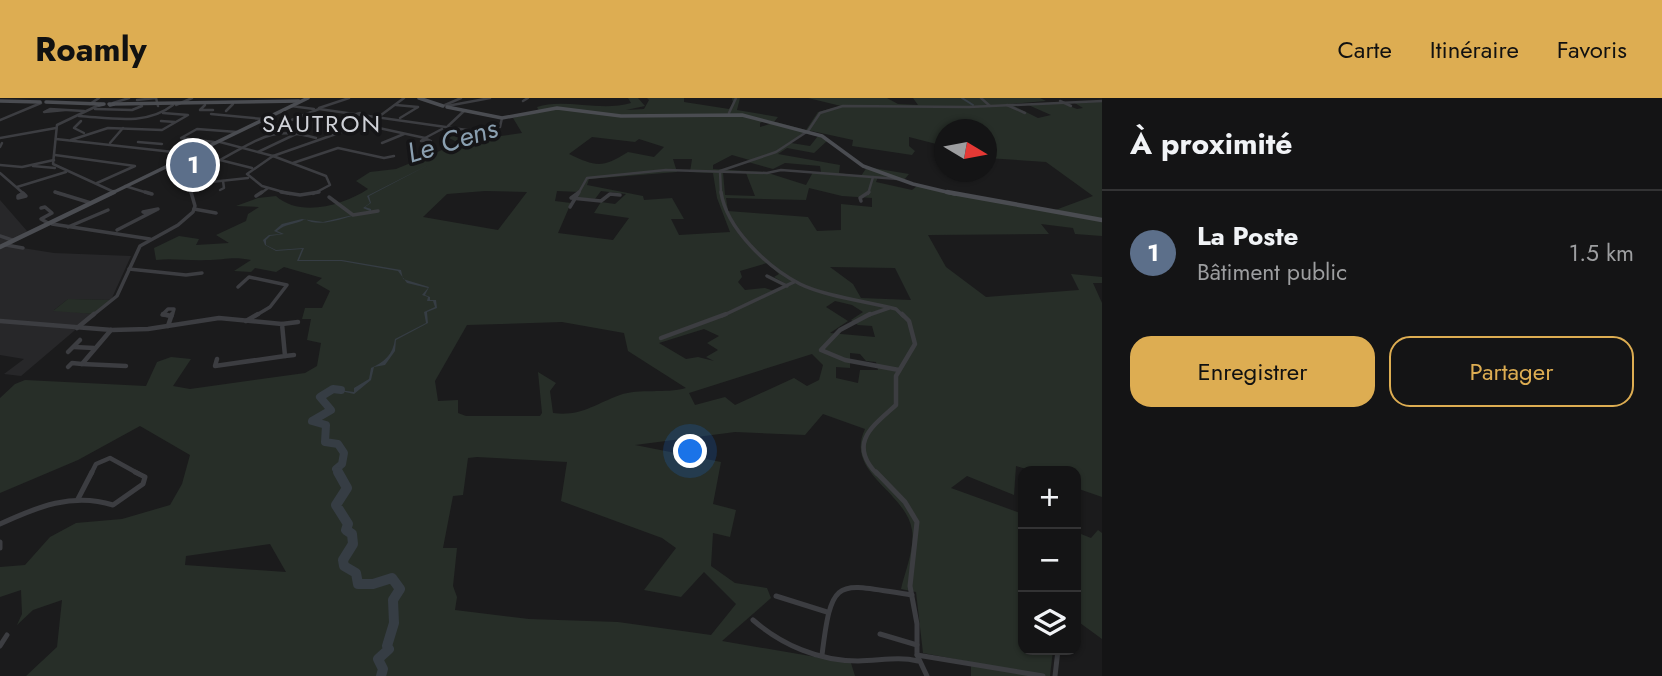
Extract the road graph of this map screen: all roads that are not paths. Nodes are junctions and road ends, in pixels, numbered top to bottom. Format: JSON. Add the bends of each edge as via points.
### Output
{"nodes":[{"id":1,"x":51,"y":98,"type":"edge"},
{"id":2,"x":99,"y":98,"type":"edge"},
{"id":3,"x":129,"y":98,"type":"edge"},
{"id":4,"x":192,"y":98,"type":"edge"},
{"id":5,"x":252,"y":98,"type":"edge"},
{"id":6,"x":282,"y":98,"type":"edge"},
{"id":7,"x":308,"y":98,"type":"edge"},
{"id":8,"x":349,"y":98,"type":"edge"},
{"id":9,"x":404,"y":98,"type":"edge"},
{"id":10,"x":429,"y":98,"type":"edge"},
{"id":11,"x":461,"y":98,"type":"edge"},
{"id":12,"x":490,"y":98,"type":"edge"},
{"id":13,"x":527,"y":98,"type":"edge"},
{"id":14,"x":736,"y":98,"type":"edge"},
{"id":15,"x":981,"y":98,"type":"edge"},
{"id":16,"x":421,"y":99,"type":"edge"},
{"id":17,"x":481,"y":99,"type":"edge"},
{"id":18,"x":138,"y":100,"type":"dead end"},
{"id":19,"x":0,"y":101,"type":"edge"},
{"id":20,"x":300,"y":101,"type":"junction"},
{"id":21,"x":523,"y":101,"type":"dead end"},
{"id":22,"x":1059,"y":101,"type":"junction"},
{"id":23,"x":1102,"y":101,"type":"edge"},
{"id":24,"x":43,"y":102,"type":"junction"},
{"id":25,"x":273,"y":102,"type":"junction"},
{"id":26,"x":250,"y":103,"type":"junction"},
{"id":27,"x":90,"y":104,"type":"junction"},
{"id":28,"x":233,"y":104,"type":"junction"},
{"id":29,"x":106,"y":105,"type":"junction"},
{"id":30,"x":205,"y":105,"type":"junction"},
{"id":31,"x":395,"y":105,"type":"junction"},
{"id":32,"x":1006,"y":105,"type":"junction"},
{"id":33,"x":142,"y":106,"type":"junction"},
{"id":34,"x":158,"y":106,"type":"junction"},
{"id":35,"x":174,"y":106,"type":"junction"},
{"id":36,"x":291,"y":106,"type":"junction"},
{"id":37,"x":445,"y":106,"type":"junction"},
{"id":38,"x":990,"y":106,"type":"junction"},
{"id":39,"x":1071,"y":106,"type":"dead end"},
{"id":40,"x":93,"y":109,"type":"junction"},
{"id":41,"x":317,"y":109,"type":"junction"},
{"id":42,"x":65,"y":110,"type":"dead end"},
{"id":43,"x":226,"y":111,"type":"dead end"},
{"id":44,"x":464,"y":111,"type":"junction"},
{"id":45,"x":87,"y":112,"type":"junction"},
{"id":46,"x":163,"y":113,"type":"junction"},
{"id":47,"x":360,"y":113,"type":"junction"},
{"id":48,"x":729,"y":113,"type":"junction"},
{"id":49,"x":1025,"y":113,"type":"dead end"},
{"id":50,"x":78,"y":116,"type":"junction"},
{"id":51,"x":379,"y":117,"type":"junction"},
{"id":52,"x":128,"y":118,"type":"junction"},
{"id":53,"x":502,"y":118,"type":"junction"},
{"id":54,"x":262,"y":119,"type":"junction"},
{"id":55,"x":396,"y":119,"type":"junction"},
{"id":56,"x":0,"y":120,"type":"edge"},
{"id":57,"x":81,"y":121,"type":"dead end"},
{"id":58,"x":160,"y":121,"type":"dead end"},
{"id":59,"x":289,"y":121,"type":"dead end"},
{"id":60,"x":176,"y":122,"type":"junction"},
{"id":61,"x":364,"y":124,"type":"junction"},
{"id":62,"x":448,"y":126,"type":"dead end"},
{"id":63,"x":500,"y":127,"type":"dead end"},
{"id":64,"x":56,"y":128,"type":"junction"},
{"id":65,"x":121,"y":128,"type":"junction"},
{"id":66,"x":443,"y":128,"type":"junction"},
{"id":67,"x":22,"y":129,"type":"dead end"},
{"id":68,"x":341,"y":131,"type":"junction"},
{"id":69,"x":474,"y":131,"type":"dead end"},
{"id":70,"x":808,"y":131,"type":"junction"},
{"id":71,"x":237,"y":132,"type":"junction"},
{"id":72,"x":25,"y":133,"type":"junction"},
{"id":73,"x":85,"y":133,"type":"junction"},
{"id":74,"x":299,"y":133,"type":"junction"},
{"id":75,"x":405,"y":134,"type":"junction"},
{"id":76,"x":0,"y":138,"type":"edge"},
{"id":77,"x":319,"y":138,"type":"junction"},
{"id":78,"x":56,"y":139,"type":"junction"},
{"id":79,"x":71,"y":139,"type":"junction"},
{"id":80,"x":138,"y":142,"type":"dead end"},
{"id":81,"x":217,"y":142,"type":"junction"},
{"id":82,"x":2,"y":143,"type":"dead end"},
{"id":83,"x":110,"y":143,"type":"junction"},
{"id":84,"x":154,"y":143,"type":"junction"},
{"id":85,"x":376,"y":143,"type":"dead end"},
{"id":86,"x":162,"y":144,"type":"dead end"},
{"id":87,"x":243,"y":147,"type":"junction"},
{"id":88,"x":0,"y":148,"type":"edge"},
{"id":89,"x":144,"y":150,"type":"junction"},
{"id":90,"x":257,"y":152,"type":"junction"},
{"id":91,"x":191,"y":154,"type":"junction"},
{"id":92,"x":276,"y":157,"type":"junction"},
{"id":93,"x":54,"y":158,"type":"junction"},
{"id":94,"x":384,"y":158,"type":"dead end"},
{"id":95,"x":172,"y":164,"type":"junction"},
{"id":96,"x":292,"y":164,"type":"junction"},
{"id":97,"x":0,"y":165,"type":"edge"},
{"id":98,"x":32,"y":166,"type":"junction"},
{"id":99,"x":56,"y":167,"type":"junction"},
{"id":100,"x":253,"y":168,"type":"junction"},
{"id":101,"x":720,"y":171,"type":"junction"},
{"id":102,"x":67,"y":172,"type":"junction"},
{"id":103,"x":0,"y":173,"type":"edge"},
{"id":104,"x":873,"y":177,"type":"junction"},
{"id":105,"x":248,"y":178,"type":"junction"},
{"id":106,"x":898,"y":179,"type":"junction"},
{"id":107,"x":172,"y":180,"type":"dead end"},
{"id":108,"x":187,"y":181,"type":"junction"},
{"id":109,"x":223,"y":181,"type":"junction"},
{"id":110,"x":96,"y":183,"type":"junction"},
{"id":111,"x":211,"y":183,"type":"dead end"},
{"id":112,"x":125,"y":186,"type":"junction"},
{"id":113,"x":16,"y":187,"type":"junction"},
{"id":114,"x":269,"y":188,"type":"junction"},
{"id":115,"x":220,"y":190,"type":"dead end"},
{"id":116,"x":55,"y":192,"type":"dead end"},
{"id":117,"x":114,"y":192,"type":"junction"},
{"id":118,"x":23,"y":193,"type":"dead end"},
{"id":119,"x":152,"y":194,"type":"dead end"},
{"id":120,"x":326,"y":195,"type":"junction"},
{"id":121,"x":620,"y":195,"type":"dead end"},
{"id":122,"x":256,"y":196,"type":"dead end"},
{"id":123,"x":576,"y":198,"type":"junction"},
{"id":124,"x":861,"y":201,"type":"dead end"},
{"id":125,"x":91,"y":203,"type":"junction"},
{"id":126,"x":570,"y":207,"type":"dead end"},
{"id":127,"x":41,"y":208,"type":"dead end"},
{"id":128,"x":108,"y":210,"type":"dead end"},
{"id":129,"x":194,"y":210,"type":"junction"},
{"id":130,"x":378,"y":211,"type":"dead end"},
{"id":131,"x":216,"y":213,"type":"dead end"},
{"id":132,"x":148,"y":214,"type":"dead end"},
{"id":133,"x":1102,"y":220,"type":"edge"},
{"id":134,"x":50,"y":224,"type":"junction"},
{"id":135,"x":68,"y":228,"type":"junction"},
{"id":136,"x":117,"y":231,"type":"junction"},
{"id":137,"x":0,"y":236,"type":"edge"},
{"id":138,"x":150,"y":239,"type":"junction"},
{"id":139,"x":14,"y":241,"type":"junction"},
{"id":140,"x":3,"y":246,"type":"edge"},
{"id":141,"x":23,"y":248,"type":"dead end"},
{"id":142,"x":130,"y":269,"type":"junction"},
{"id":143,"x":202,"y":273,"type":"dead end"},
{"id":144,"x":767,"y":276,"type":"dead end"},
{"id":145,"x":794,"y":282,"type":"junction"},
{"id":146,"x":238,"y":286,"type":"dead end"},
{"id":147,"x":787,"y":286,"type":"junction"},
{"id":148,"x":893,"y":309,"type":"junction"},
{"id":149,"x":171,"y":316,"type":"dead end"},
{"id":150,"x":0,"y":321,"type":"edge"},
{"id":151,"x":246,"y":321,"type":"junction"},
{"id":152,"x":298,"y":322,"type":"dead end"},
{"id":153,"x":282,"y":324,"type":"junction"},
{"id":154,"x":168,"y":326,"type":"junction"},
{"id":155,"x":77,"y":328,"type":"junction"},
{"id":156,"x":112,"y":330,"type":"junction"},
{"id":157,"x":661,"y":338,"type":"dead end"},
{"id":158,"x":80,"y":340,"type":"dead end"},
{"id":159,"x":74,"y":347,"type":"junction"},
{"id":160,"x":95,"y":348,"type":"junction"},
{"id":161,"x":68,"y":352,"type":"dead end"},
{"id":162,"x":294,"y":355,"type":"dead end"},
{"id":163,"x":285,"y":356,"type":"junction"},
{"id":164,"x":217,"y":359,"type":"dead end"},
{"id":165,"x":82,"y":363,"type":"junction"},
{"id":166,"x":126,"y":366,"type":"dead end"},
{"id":167,"x":68,"y":367,"type":"dead end"},
{"id":168,"x":899,"y":370,"type":"junction"},
{"id":169,"x":78,"y":499,"type":"junction"},
{"id":170,"x":0,"y":524,"type":"edge"},
{"id":171,"x":0,"y":542,"type":"edge"},
{"id":172,"x":0,"y":548,"type":"edge"},
{"id":173,"x":912,"y":595,"type":"junction"},
{"id":174,"x":776,"y":596,"type":"dead end"},
{"id":175,"x":827,"y":612,"type":"junction"},
{"id":176,"x":753,"y":620,"type":"dead end"},
{"id":177,"x":880,"y":634,"type":"dead end"},
{"id":178,"x":7,"y":635,"type":"dead end"},
{"id":179,"x":917,"y":645,"type":"junction"},
{"id":180,"x":0,"y":646,"type":"edge"},
{"id":181,"x":822,"y":655,"type":"junction"},
{"id":182,"x":1057,"y":655,"type":"edge"},
{"id":183,"x":918,"y":658,"type":"junction"},
{"id":184,"x":927,"y":676,"type":"edge"},
{"id":185,"x":1043,"y":676,"type":"edge"},
{"id":186,"x":1055,"y":676,"type":"edge"}],
"edges":[{"from":1,"to":24,"type":"street"},
{"from":2,"to":27,"type":"street"},
{"from":3,"to":29,"type":"street"},
{"from":4,"to":35,"type":"street"},
{"from":5,"to":26,"type":"street"},
{"from":6,"to":25,"type":"street"},
{"from":7,"to":20,"type":"street"},
{"from":8,"to":41,"type":"street"},
{"from":9,"to":31,"type":"street"},
{"from":10,"to":16,"type":"street"},
{"from":11,"to":37,"type":"street"},
{"from":12,"to":17,"type":"street"},
{"from":13,"to":21,"type":"street"},
{"from":14,"to":48,"type":"street"},
{"from":15,"to":38,"type":"street"},
{"from":16,"to":37,"type":"street"},
{"from":17,"to":37,"type":"street"},
{"from":18,"to":34,"type":"street","via":[[156,98]]},
{"from":19,"to":24,"type":"street"},
{"from":20,"to":25,"type":"street"},
{"from":20,"to":36,"type":"street"},
{"from":22,"to":23,"type":"street"},
{"from":22,"to":32,"type":"street"},
{"from":22,"to":39,"type":"street"},
{"from":24,"to":27,"type":"street"},
{"from":24,"to":56,"type":"street"},
{"from":25,"to":26,"type":"street"},
{"from":26,"to":28,"type":"street"},
{"from":27,"to":29,"type":"street"},
{"from":28,"to":30,"type":"street"},
{"from":28,"to":43,"type":"street"},
{"from":29,"to":33,"type":"street"},
{"from":29,"to":40,"type":"street"},
{"from":30,"to":35,"type":"street"},
{"from":30,"to":54,"type":"street","via":[[200,110]]},
{"from":31,"to":51,"type":"street"},
{"from":31,"to":55,"type":"street","via":[[422,107]]},
{"from":32,"to":38,"type":"street"},
{"from":32,"to":49,"type":"street"},
{"from":33,"to":34,"type":"street"},
{"from":33,"to":40,"type":"street"},
{"from":34,"to":35,"type":"street"},
{"from":35,"to":46,"type":"street"},
{"from":36,"to":41,"type":"street"},
{"from":36,"to":54,"type":"street"},
{"from":37,"to":44,"type":"street"},
{"from":38,"to":70,"type":"street","via":[[846,106],[822,112]]},
{"from":40,"to":45,"type":"street"},
{"from":41,"to":47,"type":"street"},
{"from":41,"to":59,"type":"street"},
{"from":42,"to":45,"type":"street"},
{"from":44,"to":53,"type":"street"},
{"from":44,"to":62,"type":"street"},
{"from":45,"to":50,"type":"street"},
{"from":46,"to":52,"type":"street"},
{"from":46,"to":60,"type":"street","via":[[188,116]]},
{"from":47,"to":51,"type":"street"},
{"from":47,"to":68,"type":"street","via":[[325,123]]},
{"from":48,"to":53,"type":"street","via":[[630,116],[562,108]]},
{"from":48,"to":70,"type":"street"},
{"from":50,"to":52,"type":"street"},
{"from":50,"to":64,"type":"street"},
{"from":51,"to":55,"type":"street"},
{"from":51,"to":61,"type":"street"},
{"from":52,"to":65,"type":"street"},
{"from":53,"to":63,"type":"street"},
{"from":54,"to":71,"type":"street"},
{"from":55,"to":66,"type":"street"},
{"from":57,"to":73,"type":"street","via":[[74,128]]},
{"from":58,"to":60,"type":"street"},
{"from":60,"to":65,"type":"street","via":[[162,130]]},
{"from":61,"to":68,"type":"street"},
{"from":61,"to":75,"type":"street"},
{"from":64,"to":72,"type":"street"},
{"from":64,"to":78,"type":"street"},
{"from":65,"to":73,"type":"street"},
{"from":65,"to":83,"type":"street"},
{"from":66,"to":69,"type":"street"},
{"from":66,"to":75,"type":"street","via":[[425,138]]},
{"from":67,"to":72,"type":"street"},
{"from":68,"to":77,"type":"street"},
{"from":70,"to":101,"type":"street","via":[[776,152]]},
{"from":70,"to":106,"type":"street","via":[[857,163]]},
{"from":71,"to":81,"type":"street"},
{"from":71,"to":81,"type":"street","via":[[197,128],[181,138]]},
{"from":72,"to":76,"type":"street"},
{"from":73,"to":79,"type":"street"},
{"from":74,"to":77,"type":"street"},
{"from":74,"to":87,"type":"street","via":[[275,132]]},
{"from":74,"to":90,"type":"street"},
{"from":75,"to":85,"type":"street"},
{"from":77,"to":92,"type":"street"},
{"from":78,"to":79,"type":"street"},
{"from":78,"to":93,"type":"street"},
{"from":79,"to":83,"type":"street"},
{"from":80,"to":84,"type":"street"},
{"from":81,"to":87,"type":"street"},
{"from":81,"to":91,"type":"street"},
{"from":82,"to":88,"type":"street"},
{"from":83,"to":89,"type":"street"},
{"from":84,"to":86,"type":"street"},
{"from":84,"to":89,"type":"street"},
{"from":87,"to":90,"type":"street"},
{"from":87,"to":100,"type":"street","via":[[220,160]]},
{"from":89,"to":91,"type":"street"},
{"from":90,"to":92,"type":"street"},
{"from":91,"to":95,"type":"street"},
{"from":92,"to":96,"type":"street"},
{"from":92,"to":100,"type":"street"},
{"from":93,"to":98,"type":"street"},
{"from":93,"to":99,"type":"street"},
{"from":93,"to":110,"type":"street","via":[[135,166]]},
{"from":94,"to":96,"type":"street","via":[[338,148]]},
{"from":95,"to":108,"type":"street","via":[[188,169]]},
{"from":95,"to":112,"type":"street"},
{"from":96,"to":120,"type":"street","via":[[326,176],[330,184]]},
{"from":97,"to":98,"type":"street"},
{"from":98,"to":99,"type":"street"},
{"from":99,"to":102,"type":"street"},
{"from":100,"to":105,"type":"street"},
{"from":101,"to":104,"type":"street","via":[[792,170]]},
{"from":101,"to":123,"type":"street","via":[[666,170],[589,178],[571,197]]},
{"from":101,"to":145,"type":"street","via":[[723,207],[735,230]]},
{"from":102,"to":110,"type":"street"},
{"from":102,"to":113,"type":"street"},
{"from":103,"to":113,"type":"street"},
{"from":104,"to":106,"type":"street"},
{"from":104,"to":124,"type":"street","via":[[869,193]]},
{"from":105,"to":109,"type":"street"},
{"from":105,"to":114,"type":"street"},
{"from":106,"to":133,"type":"street","via":[[974,198]]},
{"from":107,"to":108,"type":"street"},
{"from":108,"to":129,"type":"street"},
{"from":109,"to":111,"type":"street"},
{"from":109,"to":115,"type":"street"},
{"from":110,"to":117,"type":"street"},
{"from":112,"to":117,"type":"street"},
{"from":112,"to":119,"type":"street"},
{"from":113,"to":118,"type":"street"},
{"from":114,"to":120,"type":"street"},
{"from":114,"to":122,"type":"street"},
{"from":116,"to":125,"type":"street"},
{"from":117,"to":125,"type":"street"},
{"from":120,"to":130,"type":"street","via":[[351,214]]},
{"from":121,"to":123,"type":"street","via":[[610,194],[601,201]]},
{"from":123,"to":126,"type":"street"},
{"from":125,"to":134,"type":"street"},
{"from":127,"to":134,"type":"street","via":[[52,213],[41,219]]},
{"from":128,"to":135,"type":"street"},
{"from":129,"to":131,"type":"street"},
{"from":129,"to":138,"type":"street","via":[[178,225]]},
{"from":132,"to":136,"type":"street"},
{"from":134,"to":135,"type":"street"},
{"from":134,"to":139,"type":"street"},
{"from":135,"to":136,"type":"street"},
{"from":136,"to":138,"type":"street"},
{"from":137,"to":139,"type":"street"},
{"from":138,"to":142,"type":"street","via":[[137,250]]},
{"from":139,"to":140,"type":"street"},
{"from":140,"to":141,"type":"street"},
{"from":142,"to":143,"type":"street"},
{"from":142,"to":155,"type":"street","via":[[113,301]]},
{"from":144,"to":147,"type":"street"},
{"from":145,"to":147,"type":"street"},
{"from":145,"to":148,"type":"street"},
{"from":146,"to":151,"type":"street","via":[[249,277],[287,285],[270,307]]},
{"from":147,"to":157,"type":"street"},
{"from":148,"to":168,"type":"street","via":[[909,321],[915,344]]},
{"from":148,"to":168,"type":"street","via":[[831,335],[821,350],[824,355]]},
{"from":149,"to":154,"type":"street"},
{"from":150,"to":155,"type":"street"},
{"from":151,"to":153,"type":"street"},
{"from":151,"to":154,"type":"street","via":[[219,318]]},
{"from":152,"to":153,"type":"street"},
{"from":153,"to":163,"type":"street"},
{"from":154,"to":156,"type":"street"},
{"from":155,"to":156,"type":"street"},
{"from":156,"to":160,"type":"street"},
{"from":158,"to":159,"type":"street"},
{"from":159,"to":160,"type":"street"},
{"from":159,"to":161,"type":"street"},
{"from":160,"to":165,"type":"street"},
{"from":162,"to":163,"type":"street"},
{"from":163,"to":164,"type":"street","via":[[215,366]]},
{"from":165,"to":166,"type":"street"},
{"from":165,"to":167,"type":"street"},
{"from":168,"to":173,"type":"street","via":[[896,405],[865,433],[863,445],[872,468],[905,502],[917,522],[909,579]]},
{"from":169,"to":169,"type":"street","via":[[113,505],[145,479],[111,458],[96,464]]},
{"from":169,"to":170,"type":"street","via":[[41,507]]},
{"from":171,"to":172,"type":"street"},
{"from":173,"to":175,"type":"street","via":[[846,586],[834,593]]},
{"from":173,"to":179,"type":"street"},
{"from":174,"to":175,"type":"street"},
{"from":175,"to":181,"type":"street"},
{"from":176,"to":181,"type":"street","via":[[797,650]]},
{"from":177,"to":179,"type":"street"},
{"from":178,"to":180,"type":"street"},
{"from":179,"to":183,"type":"street"},
{"from":181,"to":183,"type":"street","via":[[853,661]]},
{"from":182,"to":186,"type":"street"},
{"from":183,"to":184,"type":"street"},
{"from":183,"to":185,"type":"street"}]}
